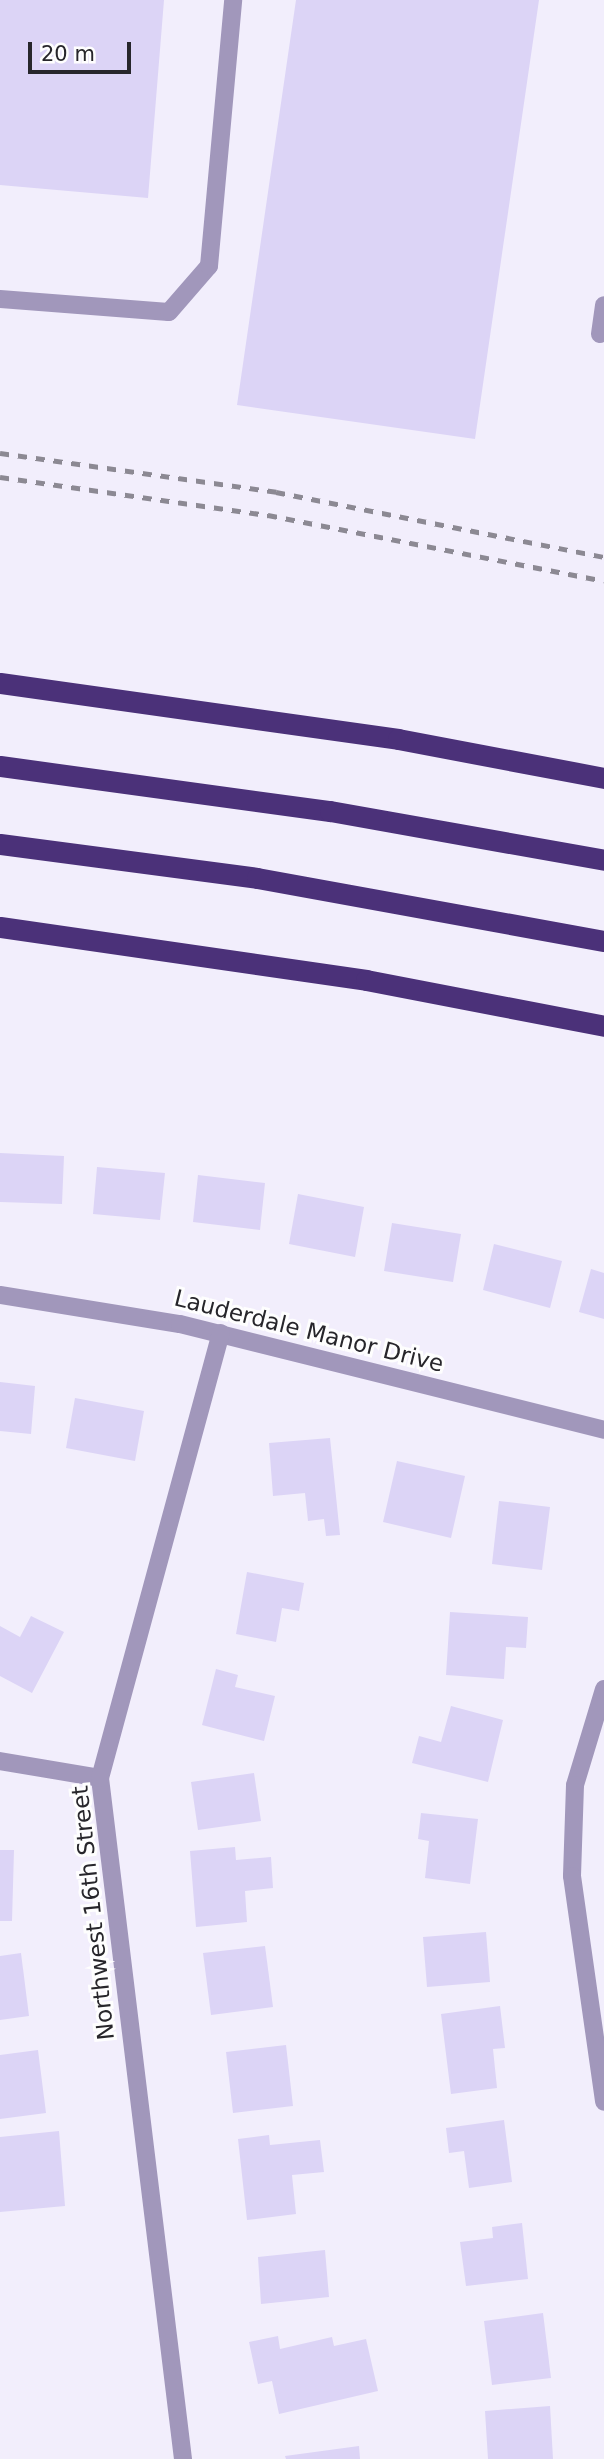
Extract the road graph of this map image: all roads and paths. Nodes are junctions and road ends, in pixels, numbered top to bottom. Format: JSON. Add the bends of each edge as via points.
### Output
{"nodes":[{"id":1,"x":233,"y":0,"type":"edge"},
{"id":2,"x":0,"y":299,"type":"edge"},
{"id":3,"x":604,"y":305,"type":"edge"},
{"id":4,"x":600,"y":334,"type":"dead end"},
{"id":5,"x":0,"y":683,"type":"edge"},
{"id":6,"x":0,"y":766,"type":"edge"},
{"id":7,"x":604,"y":778,"type":"edge"},
{"id":8,"x":0,"y":844,"type":"edge"},
{"id":9,"x":604,"y":860,"type":"edge"},
{"id":10,"x":0,"y":927,"type":"edge"},
{"id":11,"x":604,"y":941,"type":"edge"},
{"id":12,"x":604,"y":1026,"type":"edge"},
{"id":13,"x":0,"y":1295,"type":"edge"},
{"id":14,"x":221,"y":1333,"type":"junction"},
{"id":15,"x":604,"y":1430,"type":"edge"},
{"id":16,"x":604,"y":1689,"type":"edge"},
{"id":17,"x":0,"y":1761,"type":"edge"},
{"id":18,"x":100,"y":1778,"type":"junction"},
{"id":19,"x":604,"y":2102,"type":"edge"},
{"id":20,"x":183,"y":2459,"type":"edge"}],
"edges":[{"from":1,"to":2,"type":"street","via":[[209,266],[169,312]]},
{"from":3,"to":4,"type":"street"},
{"from":5,"to":7,"type":"highway","via":[[398,739]]},
{"from":6,"to":9,"type":"highway","via":[[330,811]]},
{"from":8,"to":11,"type":"highway","via":[[257,878]]},
{"from":10,"to":12,"type":"highway","via":[[353,978]]},
{"from":13,"to":14,"type":"street","name":"Lauderdale Manor Drive"},
{"from":14,"to":15,"type":"street","name":"Lauderdale Manor Drive"},
{"from":14,"to":18,"type":"street","name":"Northwest 16th Street"},
{"from":16,"to":19,"type":"street","via":[[575,1786],[572,1876]]},
{"from":17,"to":18,"type":"street"},
{"from":18,"to":20,"type":"street","name":"Northwest 16th Street"}]}
